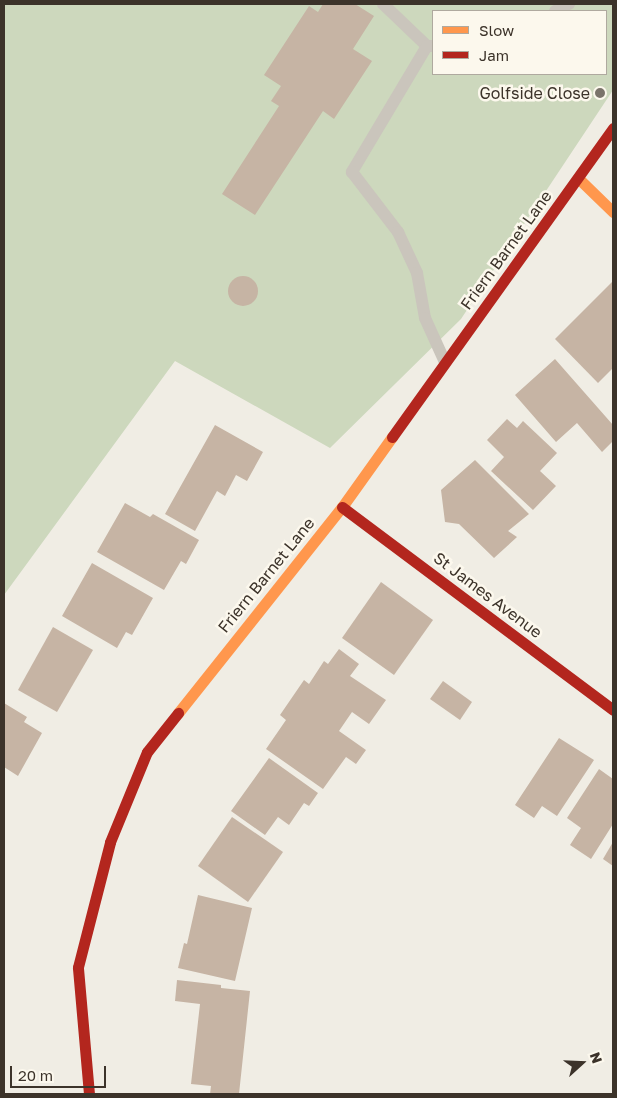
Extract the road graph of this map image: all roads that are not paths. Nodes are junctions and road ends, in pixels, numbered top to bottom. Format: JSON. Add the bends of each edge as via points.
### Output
{"nodes":[{"id":1,"x":382,"y":4,"type":"edge"},
{"id":2,"x":569,"y":4,"type":"edge"},
{"id":3,"x":557,"y":10,"type":"edge"},
{"id":4,"x":430,"y":46,"type":"edge"},
{"id":5,"x":613,"y":128,"type":"edge"},
{"id":6,"x":578,"y":178,"type":"junction"},
{"id":7,"x":613,"y":212,"type":"edge"},
{"id":8,"x":445,"y":363,"type":"junction"},
{"id":9,"x":342,"y":507,"type":"junction"},
{"id":10,"x":613,"y":710,"type":"edge"},
{"id":11,"x":89,"y":1094,"type":"edge"}],
"edges":[{"from":1,"to":4,"type":"lane"},
{"from":2,"to":3,"type":"lane"},
{"from":4,"to":8,"type":"lane","via":[[352,172],[398,232],[417,273],[425,318]]},
{"from":5,"to":6,"type":"main road","name":"Friern Barnet Lane"},
{"from":6,"to":7,"type":"main road"},
{"from":6,"to":8,"type":"main road","name":"Friern Barnet Lane"},
{"from":8,"to":9,"type":"main road","name":"Friern Barnet Lane"},
{"from":9,"to":10,"type":"main road","name":"St James Avenue"},
{"from":9,"to":11,"type":"main road","name":"Friern Barnet Lane","via":[[148,752],[110,842],[78,967]]}]}
